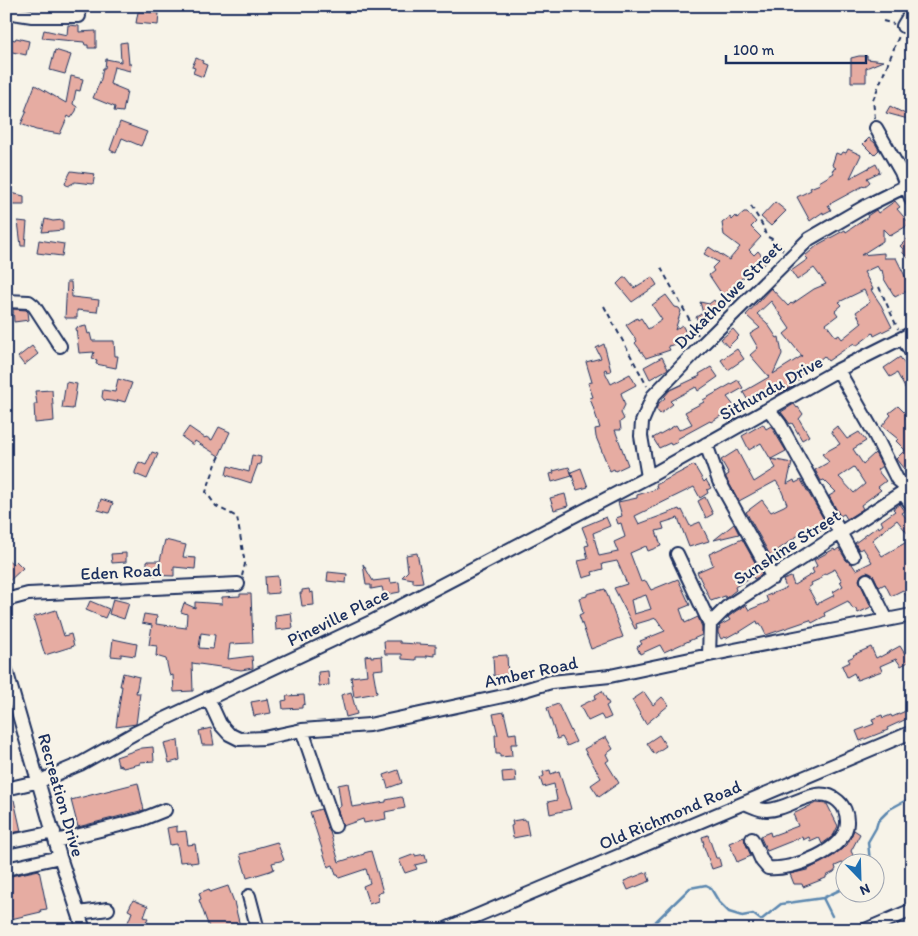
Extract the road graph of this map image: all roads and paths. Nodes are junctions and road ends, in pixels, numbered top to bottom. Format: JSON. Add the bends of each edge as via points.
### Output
{"nodes":[{"id":1,"x":912,"y":11,"type":"edge"},
{"id":2,"x":6,"y":12,"type":"edge"},
{"id":3,"x":79,"y":16,"type":"dead end"},
{"id":4,"x":903,"y":26,"type":"joint"},
{"id":5,"x":876,"y":128,"type":"joint"},
{"id":6,"x":906,"y":186,"type":"junction"},
{"id":7,"x":912,"y":201,"type":"edge"},
{"id":8,"x":751,"y":206,"type":"dead end"},
{"id":9,"x":790,"y":257,"type":"junction"},
{"id":10,"x":661,"y":268,"type":"dead end"},
{"id":11,"x":879,"y":287,"type":"dead end"},
{"id":12,"x":6,"y":301,"type":"edge"},
{"id":13,"x":604,"y":306,"type":"dead end"},
{"id":14,"x":907,"y":335,"type":"edge"},
{"id":15,"x":703,"y":344,"type":"junction"},
{"id":16,"x":60,"y":346,"type":"dead end"},
{"id":17,"x":912,"y":353,"type":"edge"},
{"id":18,"x":838,"y":370,"type":"junction"},
{"id":19,"x":653,"y":396,"type":"junction"},
{"id":20,"x":769,"y":410,"type":"junction"},
{"id":21,"x":706,"y":444,"type":"junction"},
{"id":22,"x":220,"y":456,"type":"dead end"},
{"id":23,"x":648,"y":476,"type":"junction"},
{"id":24,"x":908,"y":489,"type":"edge"},
{"id":25,"x":912,"y":505,"type":"edge"},
{"id":26,"x":841,"y":533,"type":"junction"},
{"id":27,"x":676,"y":554,"type":"dead end"},
{"id":28,"x":853,"y":556,"type":"dead end"},
{"id":29,"x":773,"y":578,"type":"junction"},
{"id":30,"x":867,"y":580,"type":"dead end"},
{"id":31,"x":238,"y":584,"type":"joint"},
{"id":32,"x":6,"y":600,"type":"edge"},
{"id":33,"x":912,"y":615,"type":"edge"},
{"id":34,"x":887,"y":620,"type":"junction"},
{"id":35,"x":710,"y":624,"type":"junction"},
{"id":36,"x":709,"y":654,"type":"junction"},
{"id":37,"x":6,"y":670,"type":"edge"},
{"id":38,"x":208,"y":698,"type":"junction"},
{"id":39,"x":302,"y":730,"type":"junction"},
{"id":40,"x":912,"y":732,"type":"edge"},
{"id":41,"x":40,"y":781,"type":"junction"},
{"id":42,"x":6,"y":789,"type":"edge"},
{"id":43,"x":744,"y":802,"type":"junction"},
{"id":44,"x":165,"y":810,"type":"dead end"},
{"id":45,"x":336,"y":826,"type":"dead end"},
{"id":46,"x":55,"y":836,"type":"junction"},
{"id":47,"x":752,"y":839,"type":"dead end"},
{"id":48,"x":6,"y":842,"type":"edge"},
{"id":49,"x":60,"y":857,"type":"junction"},
{"id":50,"x":6,"y":869,"type":"edge"},
{"id":51,"x":249,"y":896,"type":"dead end"},
{"id":52,"x":108,"y":909,"type":"dead end"},
{"id":53,"x":912,"y":910,"type":"edge"},
{"id":54,"x":79,"y":913,"type":"junction"},
{"id":55,"x":84,"y":930,"type":"edge"},
{"id":56,"x":258,"y":930,"type":"edge"},
{"id":57,"x":443,"y":930,"type":"edge"},
{"id":58,"x":864,"y":930,"type":"edge"}],
"edges":[{"from":1,"to":4,"type":"street"},
{"from":2,"to":3,"type":"street","via":[[32,16]]},
{"from":4,"to":5,"type":"path","via":[[872,100]]},
{"from":5,"to":6,"type":"street"},
{"from":6,"to":7,"type":"street"},
{"from":6,"to":9,"type":"street","name":"Dukatholwe Street","via":[[809,238]]},
{"from":8,"to":9,"type":"path","via":[[766,236]]},
{"from":9,"to":15,"type":"street","name":"Dukatholwe Street"},
{"from":10,"to":15,"type":"path"},
{"from":11,"to":14,"type":"path"},
{"from":12,"to":16,"type":"street","via":[[29,302],[34,306]]},
{"from":13,"to":19,"type":"path"},
{"from":14,"to":17,"type":"street"},
{"from":14,"to":18,"type":"street","name":"Sithundu Drive"},
{"from":15,"to":19,"type":"street","name":"Dukatholwe Street"},
{"from":18,"to":20,"type":"street","name":"Sithundu Drive"},
{"from":18,"to":24,"type":"street","via":[[897,479]]},
{"from":19,"to":23,"type":"street","name":"Dukatholwe Street","via":[[642,422],[641,436]]},
{"from":20,"to":21,"type":"street","name":"Sithundu Drive"},
{"from":20,"to":26,"type":"street"},
{"from":21,"to":23,"type":"street","name":"Sithundu Drive"},
{"from":21,"to":29,"type":"street","via":[[719,481]]},
{"from":22,"to":31,"type":"path","via":[[206,492],[216,506],[237,517],[245,564]]},
{"from":23,"to":38,"type":"street","name":"Pineville Place","via":[[371,622]]},
{"from":24,"to":25,"type":"street"},
{"from":24,"to":26,"type":"street","name":"Sunshine Street"},
{"from":26,"to":28,"type":"street"},
{"from":26,"to":29,"type":"street","name":"Sunshine Street"},
{"from":27,"to":35,"type":"street"},
{"from":29,"to":35,"type":"street","name":"Sunshine Street","via":[[727,607]]},
{"from":30,"to":34,"type":"street"},
{"from":31,"to":32,"type":"street","name":"Eden Road","via":[[28,594]]},
{"from":33,"to":34,"type":"street","name":"Amber Road"},
{"from":34,"to":36,"type":"street","name":"Amber Road"},
{"from":35,"to":36,"type":"street"},
{"from":36,"to":39,"type":"street","name":"Amber Road","via":[[610,676],[551,682],[508,695],[369,725]]},
{"from":37,"to":41,"type":"street","name":"Recreation Drive"},
{"from":38,"to":39,"type":"street","name":"Amber Road","via":[[220,724],[239,739],[264,738]]},
{"from":38,"to":41,"type":"street","name":"Pineville Place"},
{"from":39,"to":45,"type":"street"},
{"from":40,"to":43,"type":"street","name":"Old Richmond Road"},
{"from":41,"to":42,"type":"street","name":"Pineville Place"},
{"from":41,"to":46,"type":"street","name":"Recreation Drive"},
{"from":43,"to":47,"type":"street","via":[[766,810],[810,796],[828,795],[838,801],[847,815],[848,826],[838,844],[812,859],[793,864],[768,868]]},
{"from":43,"to":57,"type":"street","name":"Old Richmond Road"},
{"from":44,"to":46,"type":"street","via":[[140,820]]},
{"from":46,"to":48,"type":"street"},
{"from":46,"to":49,"type":"street","name":"Recreation Drive"},
{"from":49,"to":50,"type":"street"},
{"from":49,"to":54,"type":"street","name":"Recreation Drive"},
{"from":51,"to":56,"type":"street"},
{"from":52,"to":54,"type":"street"},
{"from":53,"to":58,"type":"street"},
{"from":54,"to":55,"type":"street","name":"Recreation Drive"}]}
